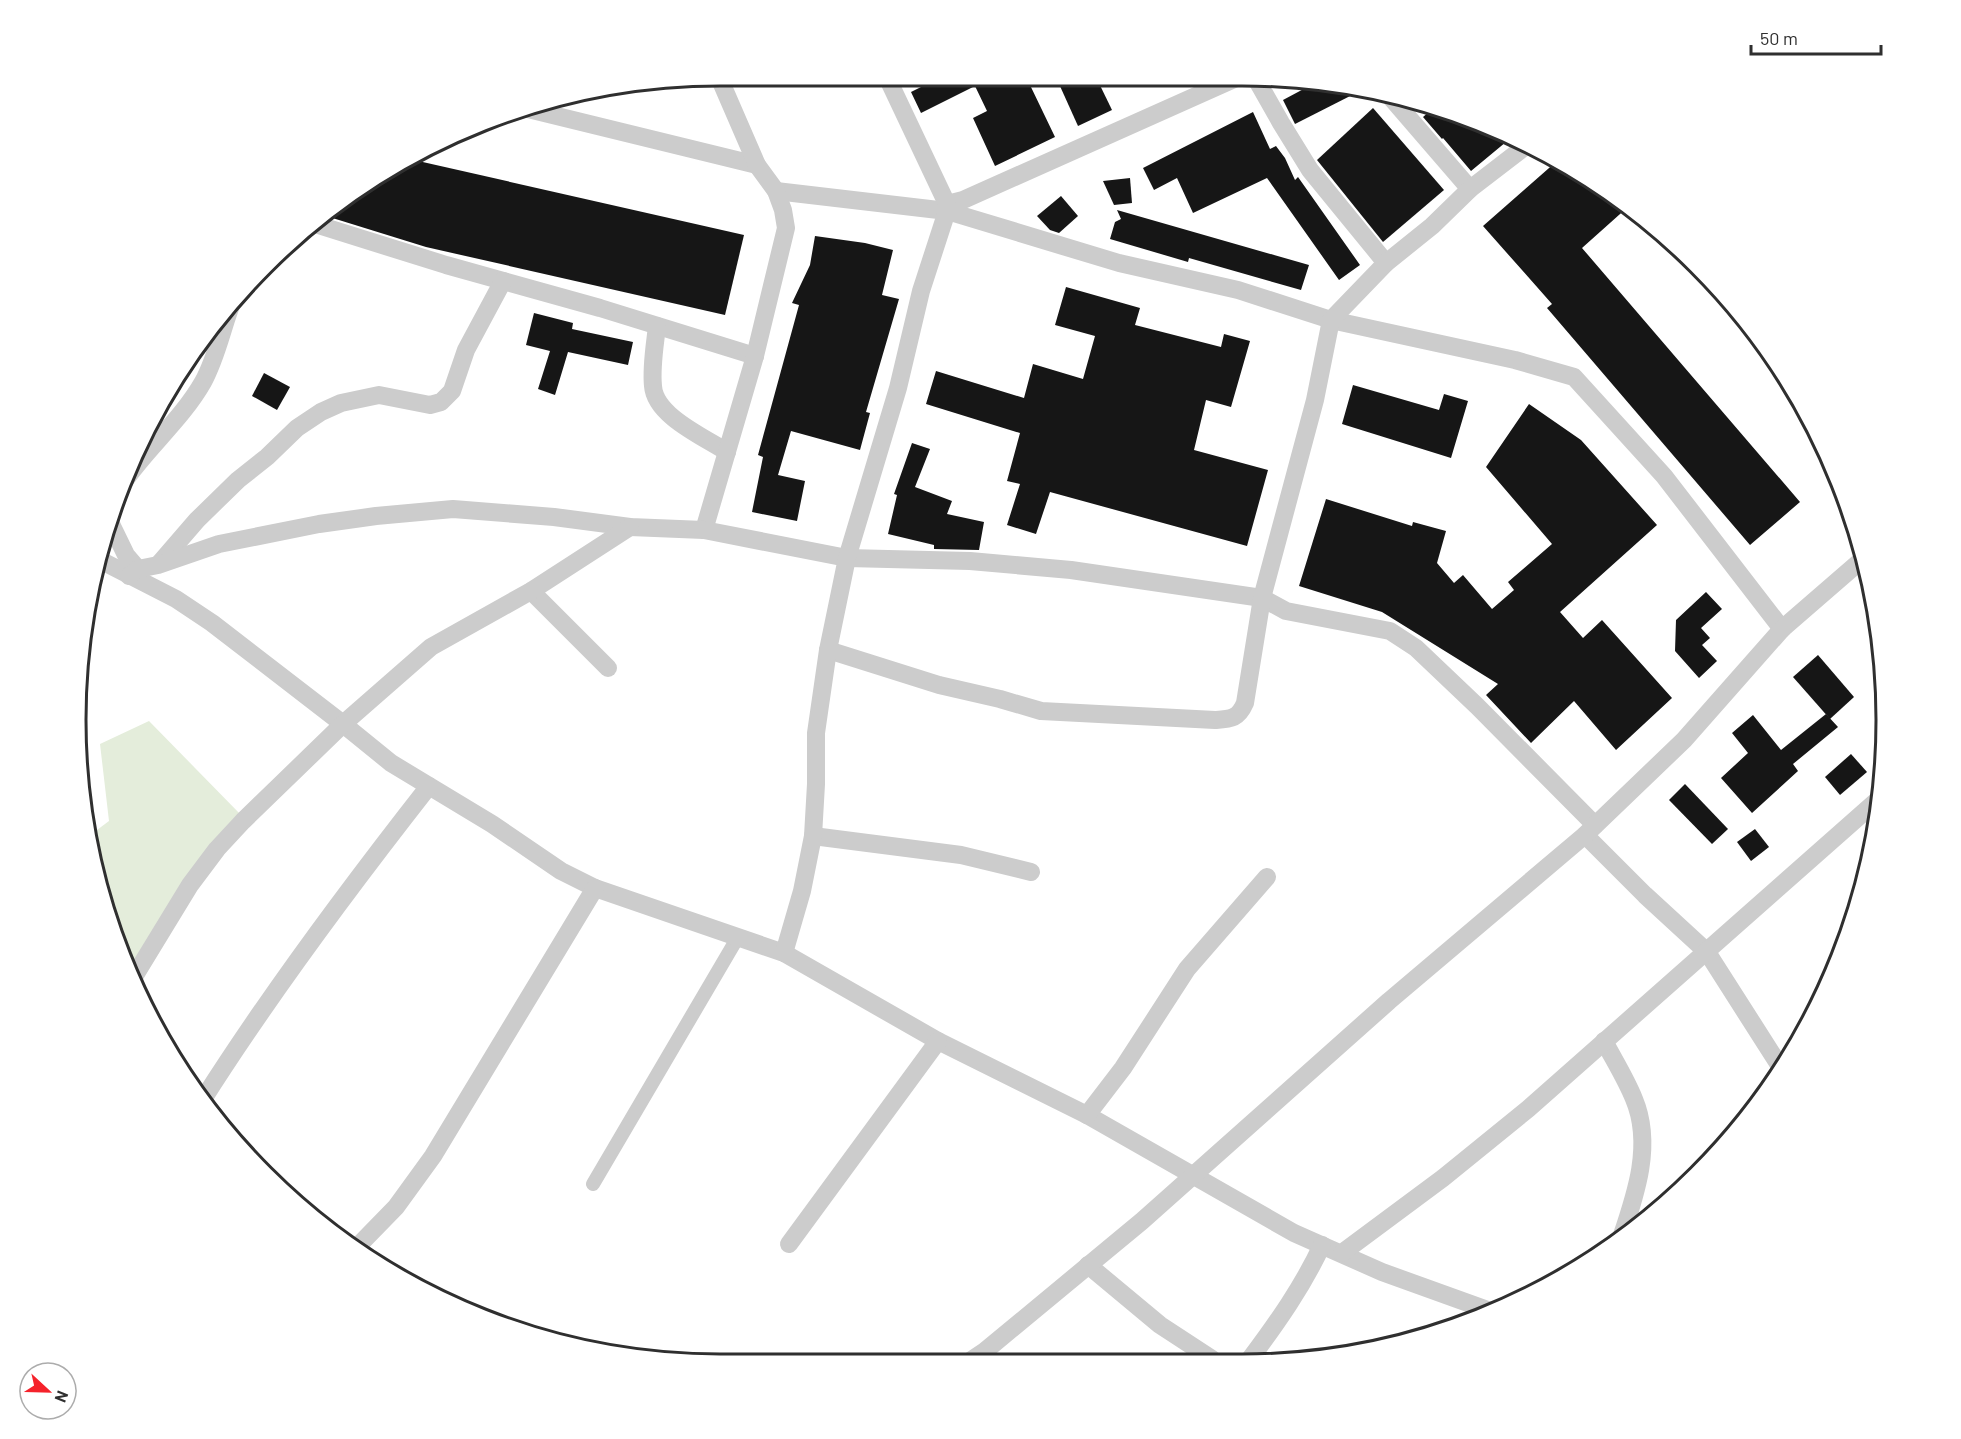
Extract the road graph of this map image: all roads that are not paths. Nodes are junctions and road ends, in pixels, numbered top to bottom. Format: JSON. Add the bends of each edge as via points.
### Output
{"nodes":[{"id":1,"x":723,"y":86,"type":"edge"},
{"id":2,"x":891,"y":86,"type":"edge"},
{"id":3,"x":1204,"y":86,"type":"edge"},
{"id":4,"x":1260,"y":86,"type":"edge"},
{"id":5,"x":1398,"y":105,"type":"edge"},
{"id":6,"x":539,"y":112,"type":"edge"},
{"id":7,"x":1520,"y":150,"type":"edge"},
{"id":8,"x":757,"y":165,"type":"junction"},
{"id":9,"x":1470,"y":189,"type":"junction"},
{"id":10,"x":776,"y":191,"type":"junction"},
{"id":11,"x":947,"y":208,"type":"junction"},
{"id":12,"x":322,"y":226,"type":"edge"},
{"id":13,"x":1386,"y":263,"type":"junction"},
{"id":14,"x":503,"y":281,"type":"junction"},
{"id":15,"x":1331,"y":320,"type":"junction"},
{"id":16,"x":226,"y":323,"type":"edge"},
{"id":17,"x":657,"y":326,"type":"junction"},
{"id":18,"x":755,"y":356,"type":"junction"},
{"id":19,"x":727,"y":452,"type":"junction"},
{"id":20,"x":144,"y":455,"type":"edge"},
{"id":21,"x":630,"y":527,"type":"junction"},
{"id":22,"x":704,"y":530,"type":"junction"},
{"id":23,"x":114,"y":531,"type":"edge"},
{"id":24,"x":847,"y":558,"type":"junction"},
{"id":25,"x":106,"y":562,"type":"edge"},
{"id":26,"x":158,"y":565,"type":"junction"},
{"id":27,"x":1856,"y":565,"type":"edge"},
{"id":28,"x":134,"y":572,"type":"junction"},
{"id":29,"x":531,"y":591,"type":"junction"},
{"id":30,"x":1262,"y":598,"type":"junction"},
{"id":31,"x":1782,"y":629,"type":"junction"},
{"id":32,"x":828,"y":650,"type":"junction"},
{"id":33,"x":608,"y":668,"type":"dead end"},
{"id":34,"x":343,"y":724,"type":"junction"},
{"id":35,"x":429,"y":786,"type":"junction"},
{"id":36,"x":1869,"y":808,"type":"edge"},
{"id":37,"x":1590,"y":830,"type":"junction"},
{"id":38,"x":813,"y":836,"type":"junction"},
{"id":39,"x":1031,"y":872,"type":"dead end"},
{"id":40,"x":1267,"y":877,"type":"dead end"},
{"id":41,"x":595,"y":888,"type":"junction"},
{"id":42,"x":738,"y":937,"type":"junction"},
{"id":43,"x":1707,"y":952,"type":"junction"},
{"id":44,"x":784,"y":953,"type":"junction"},
{"id":45,"x":138,"y":970,"type":"edge"},
{"id":46,"x":938,"y":1041,"type":"junction"},
{"id":47,"x":1604,"y":1041,"type":"junction"},
{"id":48,"x":1776,"y":1060,"type":"edge"},
{"id":49,"x":207,"y":1092,"type":"edge"},
{"id":50,"x":1087,"y":1115,"type":"junction"},
{"id":51,"x":1195,"y":1175,"type":"junction"},
{"id":52,"x":593,"y":1184,"type":"dead end"},
{"id":53,"x":1625,"y":1223,"type":"edge"},
{"id":54,"x":361,"y":1243,"type":"edge"},
{"id":55,"x":789,"y":1244,"type":"dead end"},
{"id":56,"x":1322,"y":1245,"type":"junction"},
{"id":57,"x":1342,"y":1253,"type":"junction"},
{"id":58,"x":1088,"y":1265,"type":"junction"},
{"id":59,"x":1479,"y":1307,"type":"edge"},
{"id":60,"x":1254,"y":1353,"type":"edge"},
{"id":61,"x":980,"y":1354,"type":"edge"},
{"id":62,"x":1204,"y":1354,"type":"edge"}],
"edges":[{"from":1,"to":8,"type":"street"},
{"from":2,"to":11,"type":"street"},
{"from":3,"to":11,"type":"street"},
{"from":4,"to":13,"type":"street","via":[[1310,170]]},
{"from":5,"to":9,"type":"street"},
{"from":6,"to":8,"type":"street"},
{"from":7,"to":9,"type":"street"},
{"from":8,"to":10,"type":"street"},
{"from":9,"to":13,"type":"street"},
{"from":10,"to":11,"type":"street"},
{"from":10,"to":18,"type":"street","via":[[786,228]]},
{"from":11,"to":15,"type":"street","via":[[1119,263],[1238,290]]},
{"from":11,"to":24,"type":"street"},
{"from":12,"to":14,"type":"street"},
{"from":13,"to":15,"type":"street"},
{"from":14,"to":17,"type":"street"},
{"from":14,"to":26,"type":"street","via":[[466,350],[452,391],[441,402],[430,405],[379,395],[321,412],[297,428],[230,488]]},
{"from":15,"to":30,"type":"street","via":[[1316,400]]},
{"from":15,"to":31,"type":"street","via":[[1515,360],[1574,377],[1664,476]]},
{"from":16,"to":20,"type":"street","via":[[212,364],[191,401]]},
{"from":17,"to":18,"type":"street"},
{"from":17,"to":19,"type":"street","via":[[653,388],[657,401],[671,417]]},
{"from":18,"to":19,"type":"street"},
{"from":19,"to":22,"type":"street"},
{"from":21,"to":22,"type":"street"},
{"from":21,"to":26,"type":"street","via":[[453,509],[319,524],[219,544]]},
{"from":21,"to":29,"type":"street"},
{"from":22,"to":24,"type":"street"},
{"from":23,"to":28,"type":"street"},
{"from":24,"to":30,"type":"street","via":[[970,561],[1071,570]]},
{"from":24,"to":32,"type":"street"},
{"from":25,"to":28,"type":"street"},
{"from":26,"to":28,"type":"street"},
{"from":27,"to":31,"type":"street"},
{"from":28,"to":34,"type":"street","via":[[212,623]]},
{"from":29,"to":33,"type":"street"},
{"from":29,"to":34,"type":"street","via":[[431,647]]},
{"from":30,"to":32,"type":"street","via":[[1245,703],[1241,713],[1229,720],[1041,711],[928,682]]},
{"from":30,"to":37,"type":"street","via":[[1286,611],[1390,631],[1416,648],[1477,706]]},
{"from":31,"to":37,"type":"street","via":[[1684,740]]},
{"from":32,"to":38,"type":"street","via":[[816,733]]},
{"from":34,"to":35,"type":"street","via":[[391,763]]},
{"from":34,"to":45,"type":"street","via":[[218,849],[190,885]]},
{"from":35,"to":41,"type":"street","via":[[561,871]]},
{"from":35,"to":49,"type":"street","via":[[249,1028]]},
{"from":36,"to":43,"type":"street"},
{"from":37,"to":43,"type":"street","via":[[1645,895]]},
{"from":37,"to":51,"type":"street","via":[[1389,1000]]},
{"from":38,"to":39,"type":"street","via":[[962,855]]},
{"from":38,"to":44,"type":"street"},
{"from":40,"to":50,"type":"street","via":[[1187,969],[1124,1068]]},
{"from":41,"to":42,"type":"street"},
{"from":41,"to":54,"type":"street","via":[[433,1156],[396,1207]]},
{"from":42,"to":44,"type":"street"},
{"from":42,"to":52,"type":"street"},
{"from":43,"to":47,"type":"street"},
{"from":43,"to":48,"type":"street"},
{"from":44,"to":46,"type":"street"},
{"from":46,"to":50,"type":"street"},
{"from":46,"to":55,"type":"street"},
{"from":47,"to":53,"type":"street","via":[[1634,1099],[1641,1122],[1643,1146],[1638,1181]]},
{"from":47,"to":57,"type":"street","via":[[1528,1110]]},
{"from":50,"to":51,"type":"street"},
{"from":51,"to":56,"type":"street","via":[[1258,1214]]},
{"from":51,"to":58,"type":"street"},
{"from":56,"to":57,"type":"street"},
{"from":56,"to":60,"type":"street","via":[[1309,1272]]},
{"from":57,"to":59,"type":"street","via":[[1382,1272]]},
{"from":58,"to":61,"type":"street"},
{"from":58,"to":62,"type":"street","via":[[1160,1325]]}]}
